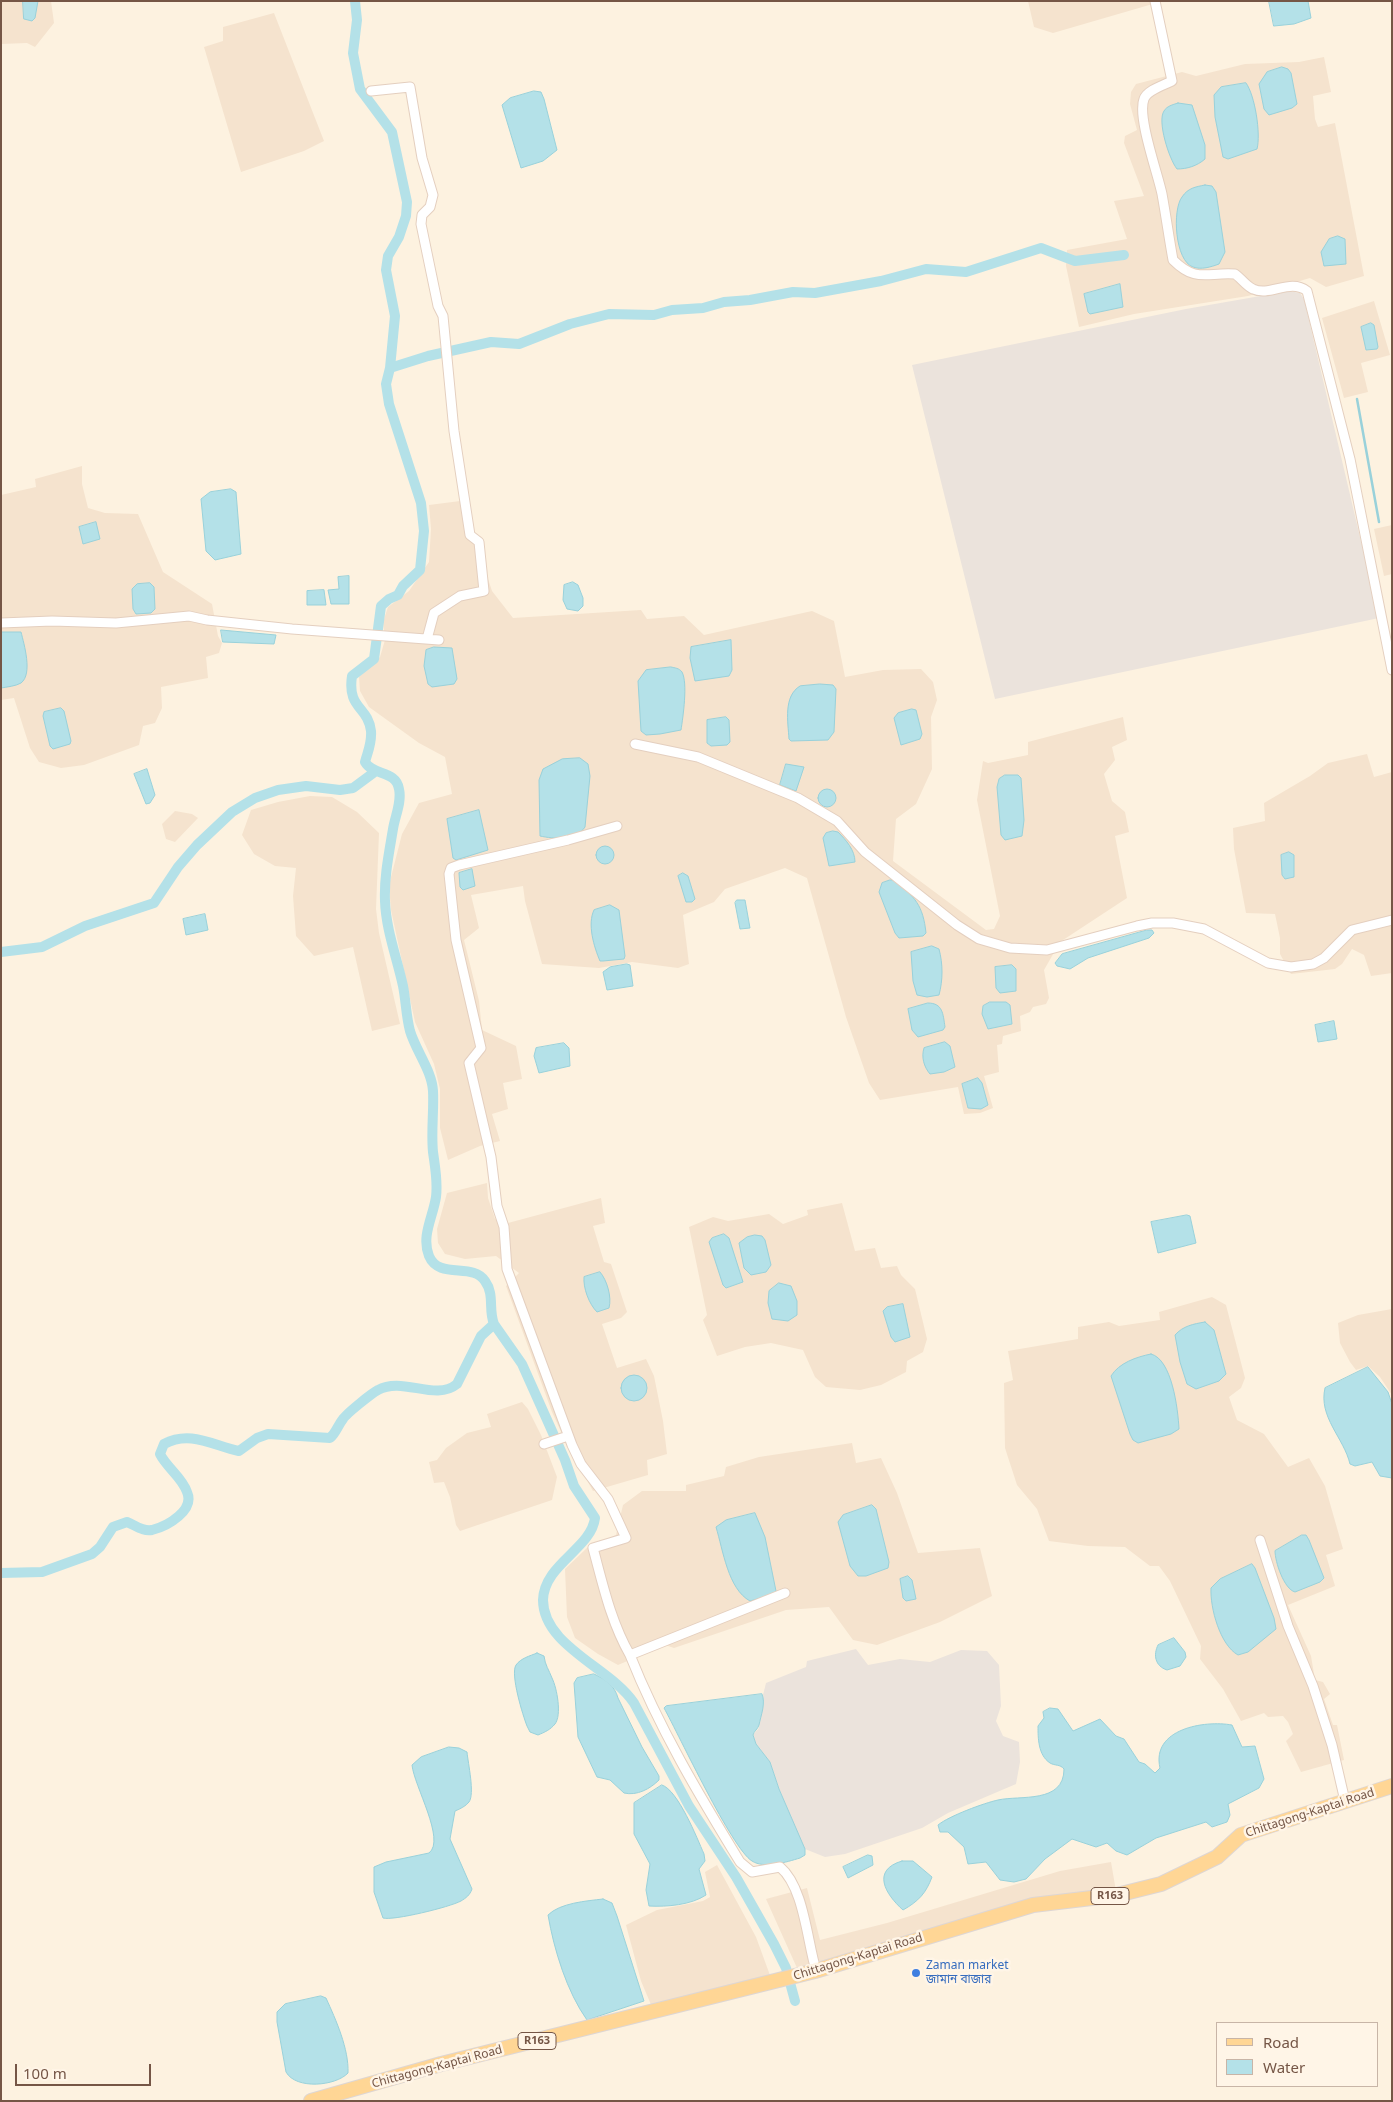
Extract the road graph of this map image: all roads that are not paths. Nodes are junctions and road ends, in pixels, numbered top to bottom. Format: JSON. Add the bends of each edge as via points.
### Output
{"nodes":[{"id":1,"x":1155,"y":1,"type":"edge"},
{"id":2,"x":371,"y":91,"type":"dead end"},
{"id":3,"x":1,"y":623,"type":"edge"},
{"id":4,"x":427,"y":639,"type":"junction"},
{"id":5,"x":439,"y":640,"type":"dead end"},
{"id":6,"x":1390,"y":655,"type":"edge"},
{"id":7,"x":1392,"y":670,"type":"edge"},
{"id":8,"x":635,"y":744,"type":"dead end"},
{"id":9,"x":616,"y":826,"type":"dead end"},
{"id":10,"x":1392,"y":920,"type":"edge"},
{"id":11,"x":568,"y":1436,"type":"junction"},
{"id":12,"x":544,"y":1444,"type":"dead end"},
{"id":13,"x":1260,"y":1540,"type":"dead end"},
{"id":14,"x":785,"y":1593,"type":"dead end"},
{"id":15,"x":630,"y":1655,"type":"junction"},
{"id":16,"x":1392,"y":1786,"type":"edge"},
{"id":17,"x":1345,"y":1801,"type":"junction"},
{"id":18,"x":816,"y":1970,"type":"junction"},
{"id":19,"x":311,"y":2101,"type":"edge"}],
"edges":[{"from":1,"to":6,"type":"street","via":[[1172,81],[1148,93],[1142,106],[1173,260],[1192,275],[1235,274],[1259,291],[1296,286],[1306,291],[1350,459]]},
{"from":2,"to":4,"type":"street","via":[[410,87],[422,158],[433,195],[430,207],[422,215],[421,224],[438,306],[443,316],[454,431],[470,535],[479,542],[484,581],[484,591],[460,596],[434,613]]},
{"from":3,"to":4,"type":"street","via":[[116,623],[183,616],[292,629]]},
{"from":4,"to":5,"type":"street"},
{"from":6,"to":7,"type":"street"},
{"from":8,"to":10,"type":"street","via":[[698,757],[798,798],[837,821],[866,852],[957,925],[979,939],[1010,948],[1047,950],[1136,926],[1173,923],[1204,930],[1268,963],[1297,967],[1324,958],[1352,930]]},
{"from":9,"to":11,"type":"street","via":[[459,865],[451,868],[449,874],[456,940],[481,1048],[469,1063],[504,1227],[507,1269]]},
{"from":11,"to":12,"type":"street"},
{"from":11,"to":15,"type":"street","via":[[581,1464],[608,1499],[626,1538],[594,1548],[605,1596],[619,1636]]},
{"from":13,"to":17,"type":"street","via":[[1288,1626],[1313,1686]]},
{"from":14,"to":15,"type":"street"},
{"from":15,"to":18,"type":"street","via":[[671,1744],[740,1862],[752,1872],[780,1867],[789,1874]]},
{"from":16,"to":17,"type":"main road","name":"Chittagong-Kaptai Road","number":"R163"},
{"from":17,"to":18,"type":"main road","name":"Chittagong-Kaptai Road","number":"R163","via":[[1241,1835],[1217,1857],[1160,1884],[1117,1895],[1033,1905]]},
{"from":18,"to":19,"type":"main road","name":"Chittagong-Kaptai Road","number":"R163","via":[[442,2064]]}]}
